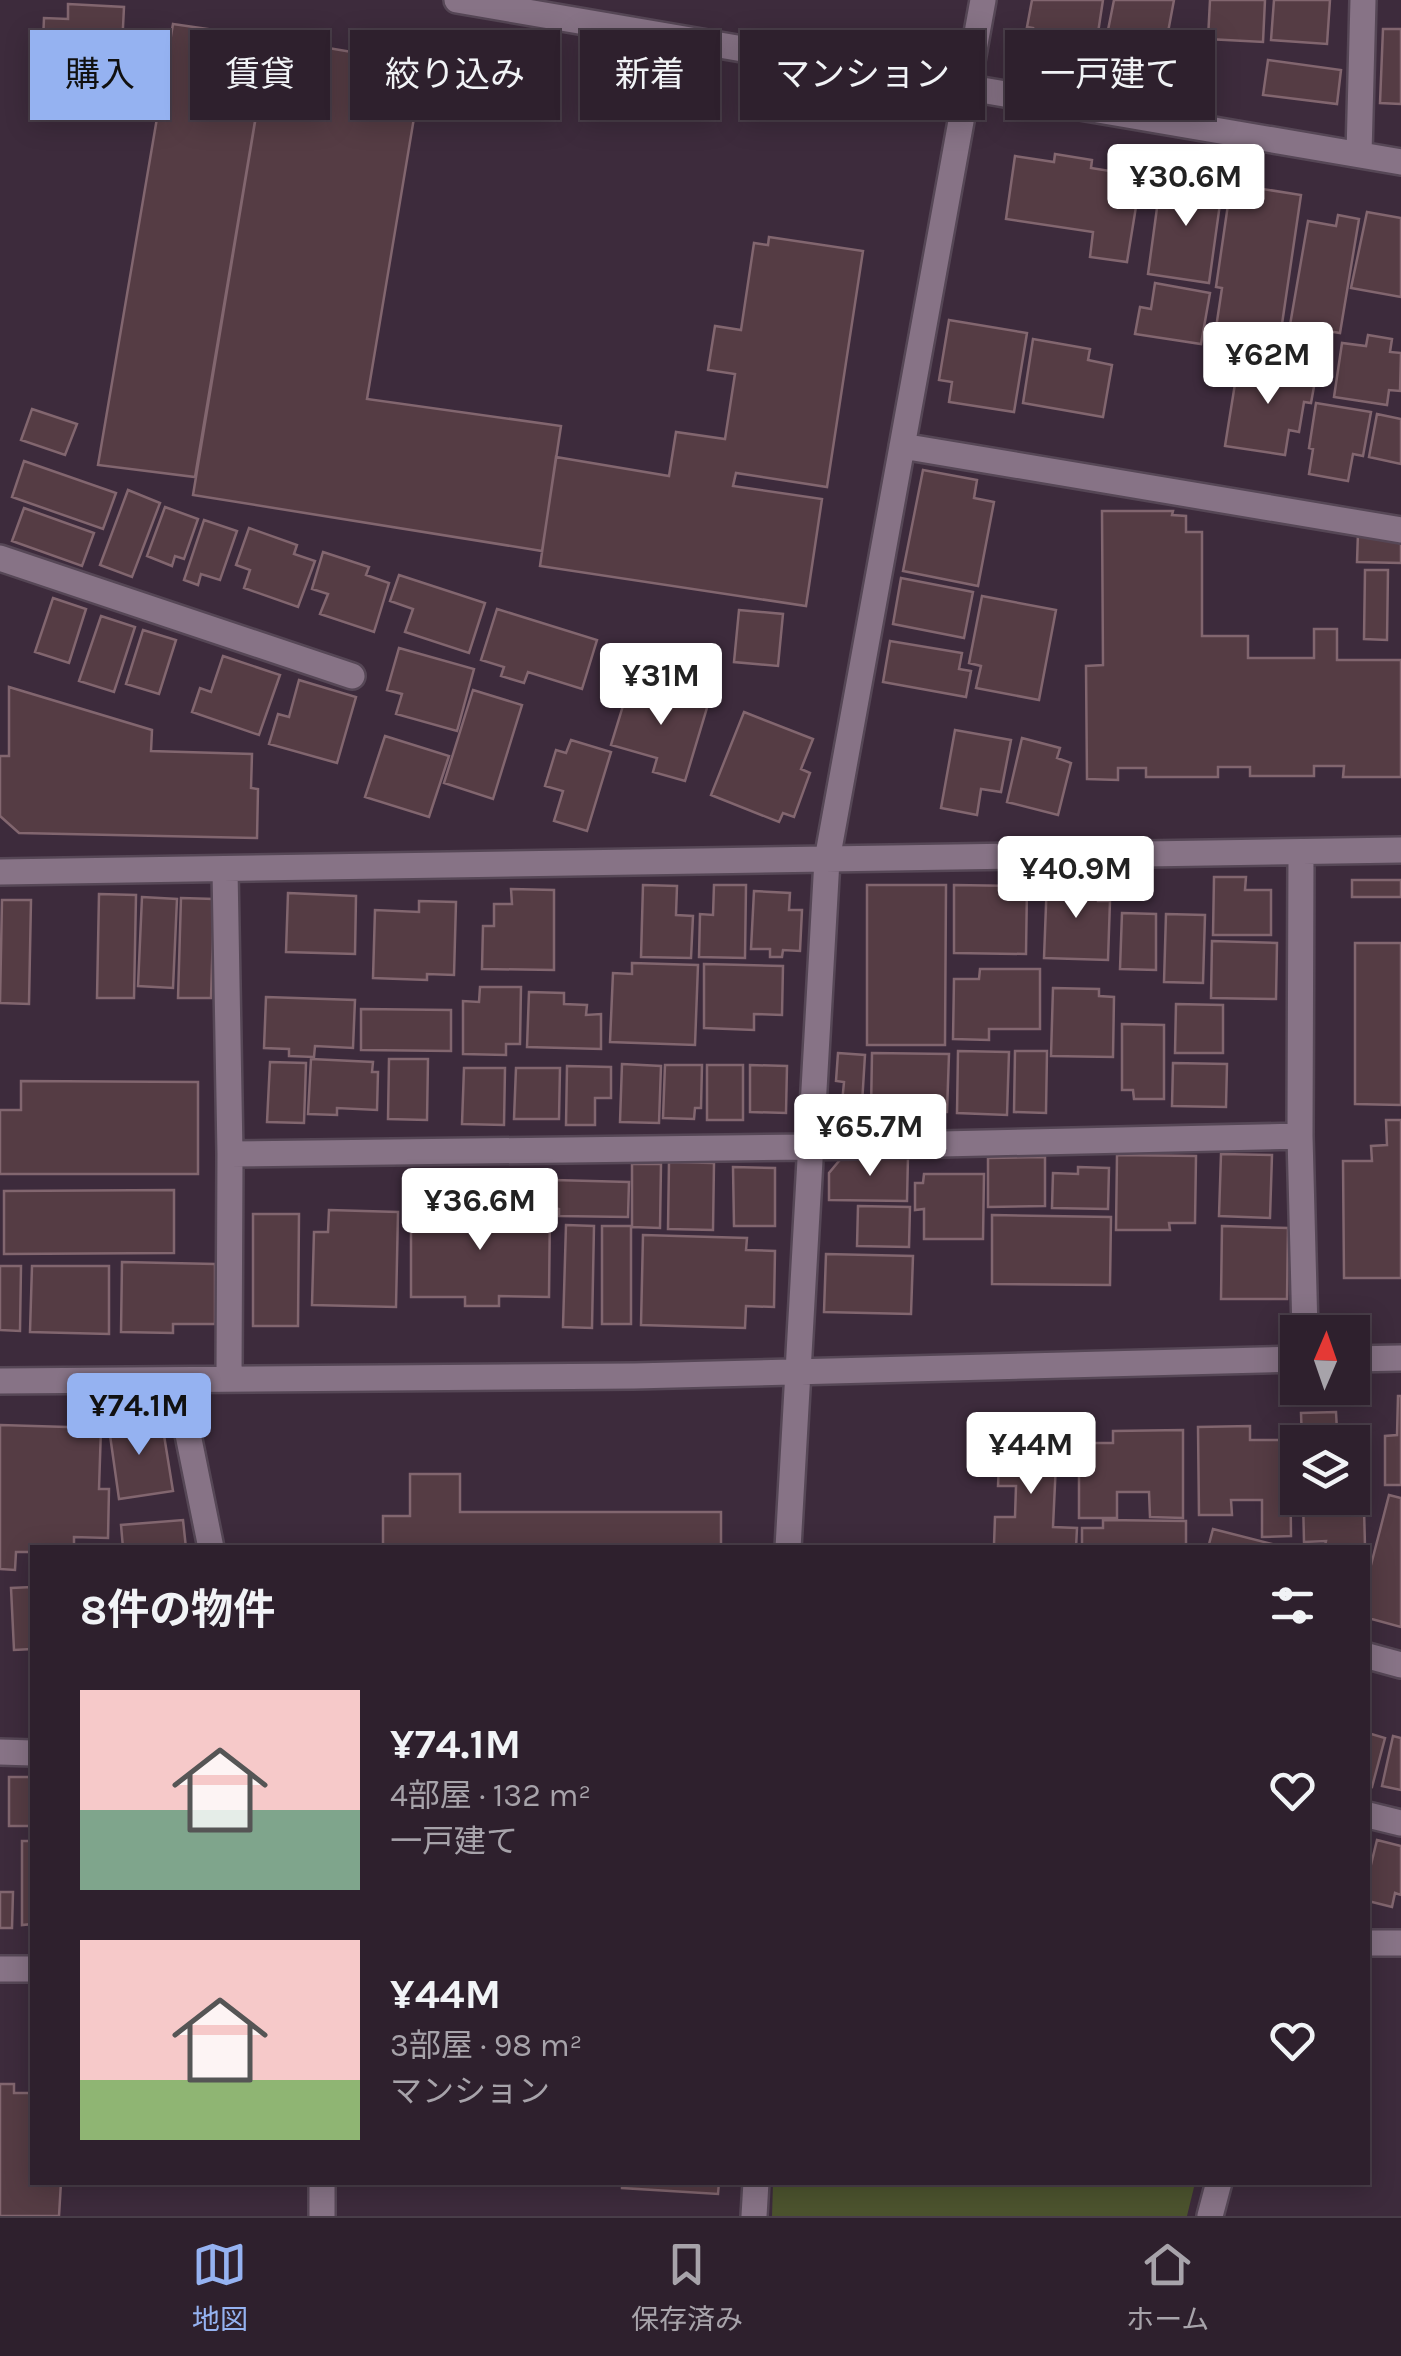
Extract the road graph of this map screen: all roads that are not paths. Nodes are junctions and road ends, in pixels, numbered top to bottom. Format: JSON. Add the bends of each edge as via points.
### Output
{"nodes":[{"id":1,"x":456,"y":0,"type":"edge"},
{"id":2,"x":983,"y":0,"type":"edge"},
{"id":3,"x":1364,"y":0,"type":"edge"},
{"id":4,"x":978,"y":30,"type":"edge"},
{"id":5,"x":740,"y":49,"type":"edge"},
{"id":6,"x":985,"y":91,"type":"edge"},
{"id":7,"x":962,"y":120,"type":"edge"},
{"id":8,"x":1359,"y":154,"type":"junction"},
{"id":9,"x":1401,"y":162,"type":"edge"},
{"id":10,"x":902,"y":446,"type":"junction"},
{"id":11,"x":1401,"y":530,"type":"edge"},
{"id":12,"x":0,"y":558,"type":"edge"},
{"id":13,"x":352,"y":676,"type":"dead end"},
{"id":14,"x":1401,"y":850,"type":"edge"},
{"id":15,"x":1302,"y":852,"type":"junction"},
{"id":16,"x":827,"y":860,"type":"junction"},
{"id":17,"x":225,"y":868,"type":"junction"},
{"id":18,"x":0,"y":872,"type":"edge"},
{"id":19,"x":1300,"y":1136,"type":"junction"},
{"id":20,"x":810,"y":1147,"type":"junction"},
{"id":21,"x":230,"y":1154,"type":"junction"},
{"id":22,"x":1304,"y":1315,"type":"edge"},
{"id":23,"x":1370,"y":1358,"type":"edge"},
{"id":24,"x":1401,"y":1358,"type":"edge"},
{"id":25,"x":1280,"y":1359,"type":"edge"},
{"id":26,"x":798,"y":1372,"type":"junction"},
{"id":27,"x":229,"y":1377,"type":"junction"},
{"id":28,"x":176,"y":1380,"type":"junction"},
{"id":29,"x":0,"y":1381,"type":"edge"},
{"id":30,"x":210,"y":1545,"type":"edge"},
{"id":31,"x":788,"y":1545,"type":"edge"},
{"id":32,"x":1370,"y":1657,"type":"edge"},
{"id":33,"x":1401,"y":1665,"type":"edge"},
{"id":34,"x":0,"y":1752,"type":"edge"},
{"id":35,"x":30,"y":1753,"type":"edge"},
{"id":36,"x":1370,"y":1815,"type":"edge"},
{"id":37,"x":1401,"y":1823,"type":"edge"},
{"id":38,"x":1370,"y":1943,"type":"edge"},
{"id":39,"x":1401,"y":1943,"type":"edge"},
{"id":40,"x":30,"y":1969,"type":"edge"},
{"id":41,"x":0,"y":1970,"type":"edge"},
{"id":42,"x":322,"y":2185,"type":"edge"},
{"id":43,"x":756,"y":2185,"type":"edge"},
{"id":44,"x":1218,"y":2185,"type":"edge"},
{"id":45,"x":322,"y":2216,"type":"edge"},
{"id":46,"x":754,"y":2216,"type":"edge"},
{"id":47,"x":1210,"y":2216,"type":"edge"}],
"edges":[{"from":1,"to":5,"type":"street"},
{"from":2,"to":4,"type":"street"},
{"from":3,"to":8,"type":"street"},
{"from":6,"to":8,"type":"street"},
{"from":7,"to":10,"type":"street"},
{"from":8,"to":9,"type":"street"},
{"from":10,"to":11,"type":"street"},
{"from":10,"to":16,"type":"street"},
{"from":12,"to":13,"type":"street"},
{"from":14,"to":15,"type":"street"},
{"from":15,"to":16,"type":"street"},
{"from":15,"to":19,"type":"street"},
{"from":16,"to":17,"type":"street"},
{"from":16,"to":20,"type":"street"},
{"from":17,"to":18,"type":"street"},
{"from":17,"to":21,"type":"street"},
{"from":19,"to":20,"type":"street"},
{"from":19,"to":22,"type":"street"},
{"from":20,"to":21,"type":"street"},
{"from":20,"to":26,"type":"street"},
{"from":21,"to":27,"type":"street"},
{"from":23,"to":24,"type":"street"},
{"from":25,"to":26,"type":"street"},
{"from":26,"to":27,"type":"street"},
{"from":26,"to":31,"type":"street"},
{"from":27,"to":28,"type":"street"},
{"from":28,"to":29,"type":"street"},
{"from":28,"to":30,"type":"street"},
{"from":32,"to":33,"type":"street"},
{"from":34,"to":35,"type":"street"},
{"from":36,"to":37,"type":"street"},
{"from":38,"to":39,"type":"street"},
{"from":40,"to":41,"type":"street"},
{"from":42,"to":45,"type":"street"},
{"from":43,"to":46,"type":"street"},
{"from":44,"to":47,"type":"street"}]}
